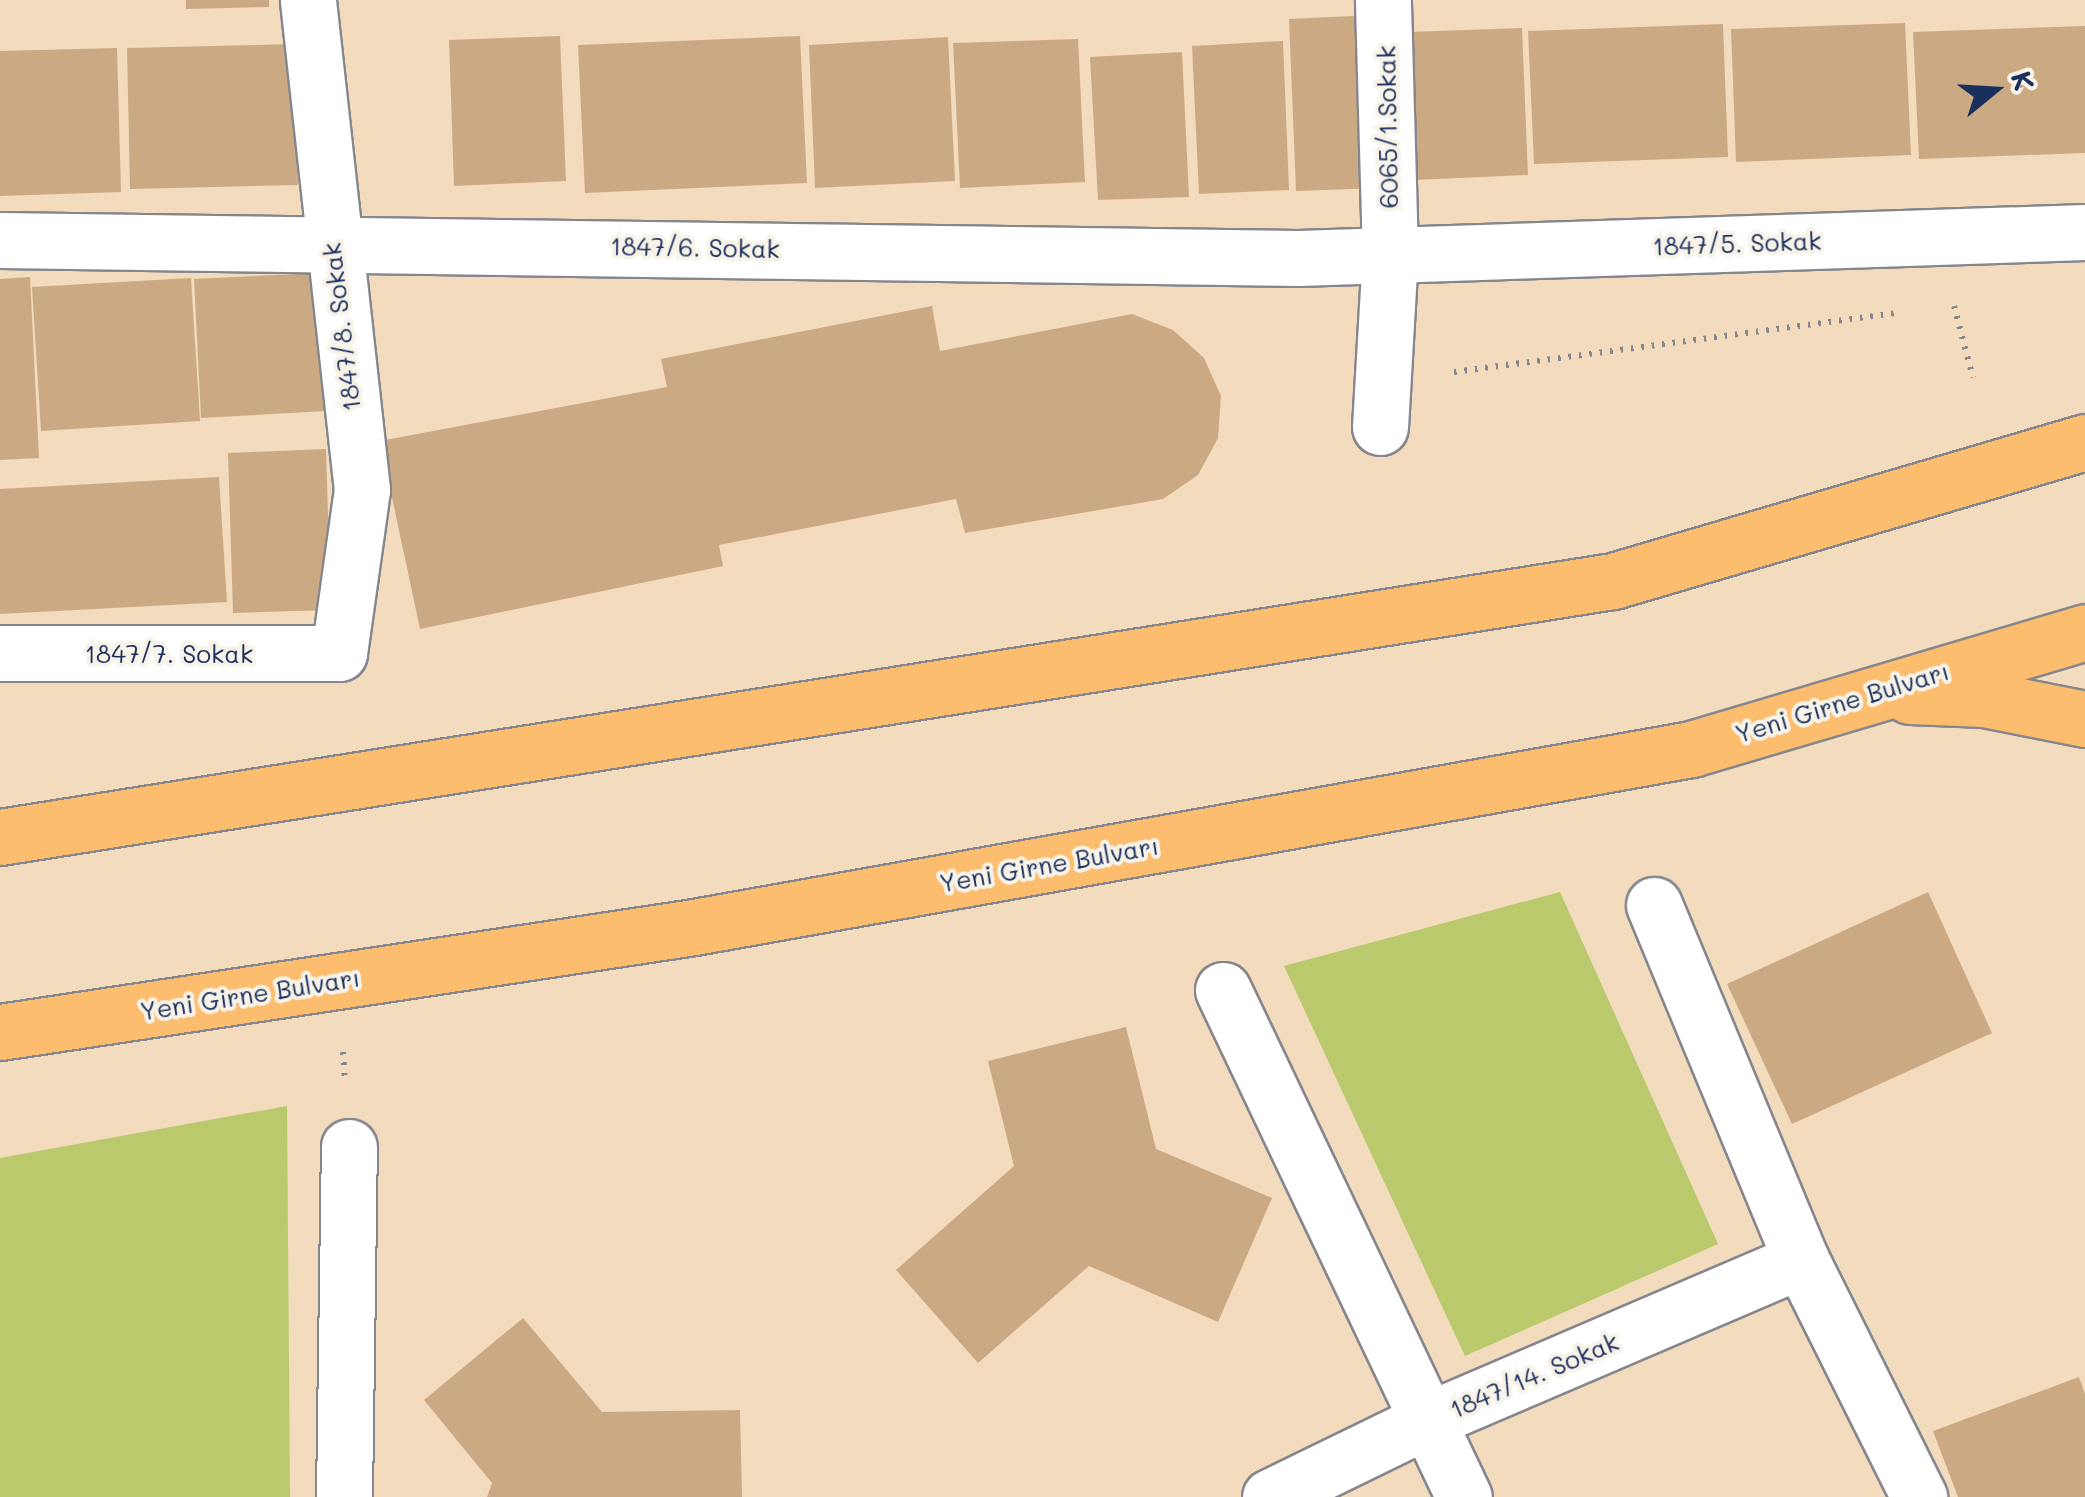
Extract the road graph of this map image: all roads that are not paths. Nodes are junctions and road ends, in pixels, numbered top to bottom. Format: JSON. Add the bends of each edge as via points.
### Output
{"nodes":[{"id":1,"x":308,"y":0,"type":"edge"},
{"id":2,"x":1384,"y":0,"type":"edge"},
{"id":3,"x":2085,"y":232,"type":"edge"},
{"id":4,"x":0,"y":240,"type":"edge"},
{"id":5,"x":331,"y":242,"type":"junction"},
{"id":6,"x":1390,"y":254,"type":"junction"},
{"id":7,"x":1381,"y":405,"type":"road end"},
{"id":8,"x":2085,"y":442,"type":"edge"},
{"id":9,"x":2085,"y":632,"type":"edge"},
{"id":10,"x":0,"y":653,"type":"edge"},
{"id":11,"x":338,"y":653,"type":"joint"},
{"id":12,"x":1862,"y":694,"type":"junction"},
{"id":13,"x":2085,"y":718,"type":"edge"},
{"id":14,"x":0,"y":838,"type":"edge"},
{"id":15,"x":1654,"y":904,"type":"dead end"},
{"id":16,"x":1223,"y":990,"type":"dead end"},
{"id":17,"x":0,"y":1032,"type":"edge"},
{"id":18,"x":349,"y":1148,"type":"road end"},
{"id":19,"x":1801,"y":1260,"type":"junction"},
{"id":20,"x":1428,"y":1420,"type":"junction"},
{"id":21,"x":344,"y":1497,"type":"edge"},
{"id":22,"x":1270,"y":1497,"type":"edge"},
{"id":23,"x":1464,"y":1497,"type":"edge"},
{"id":24,"x":1918,"y":1497,"type":"edge"}],
"edges":[{"from":1,"to":5,"type":"street","name":"1847/8. Sokak"},
{"from":2,"to":6,"type":"street","name":"6065/1.Sokak"},
{"from":3,"to":6,"type":"street","name":"1847/5. Sokak"},
{"from":4,"to":5,"type":"street","name":"1847/6. Sokak"},
{"from":5,"to":6,"type":"street","name":"1847/6. Sokak"},
{"from":5,"to":11,"type":"street","name":"1847/8. Sokak","via":[[362,490]]},
{"from":6,"to":7,"type":"street","name":"6065/1.Sokak"},
{"from":8,"to":14,"type":"main road","via":[[1613,580]]},
{"from":9,"to":12,"type":"main road","name":"Yeni Girne Bulvarı"},
{"from":10,"to":11,"type":"street","name":"1847/7. Sokak"},
{"from":12,"to":13,"type":"main road","via":[[1984,698]]},
{"from":12,"to":17,"type":"main road","name":"Yeni Girne Bulvarı","via":[[1691,749],[694,927]]},
{"from":15,"to":19,"type":"street"},
{"from":16,"to":20,"type":"street"},
{"from":18,"to":21,"type":"street"},
{"from":19,"to":20,"type":"street","name":"1847/14. Sokak"},
{"from":19,"to":24,"type":"street"},
{"from":20,"to":22,"type":"street","name":"1847/14. Sokak"},
{"from":20,"to":23,"type":"street"}]}
